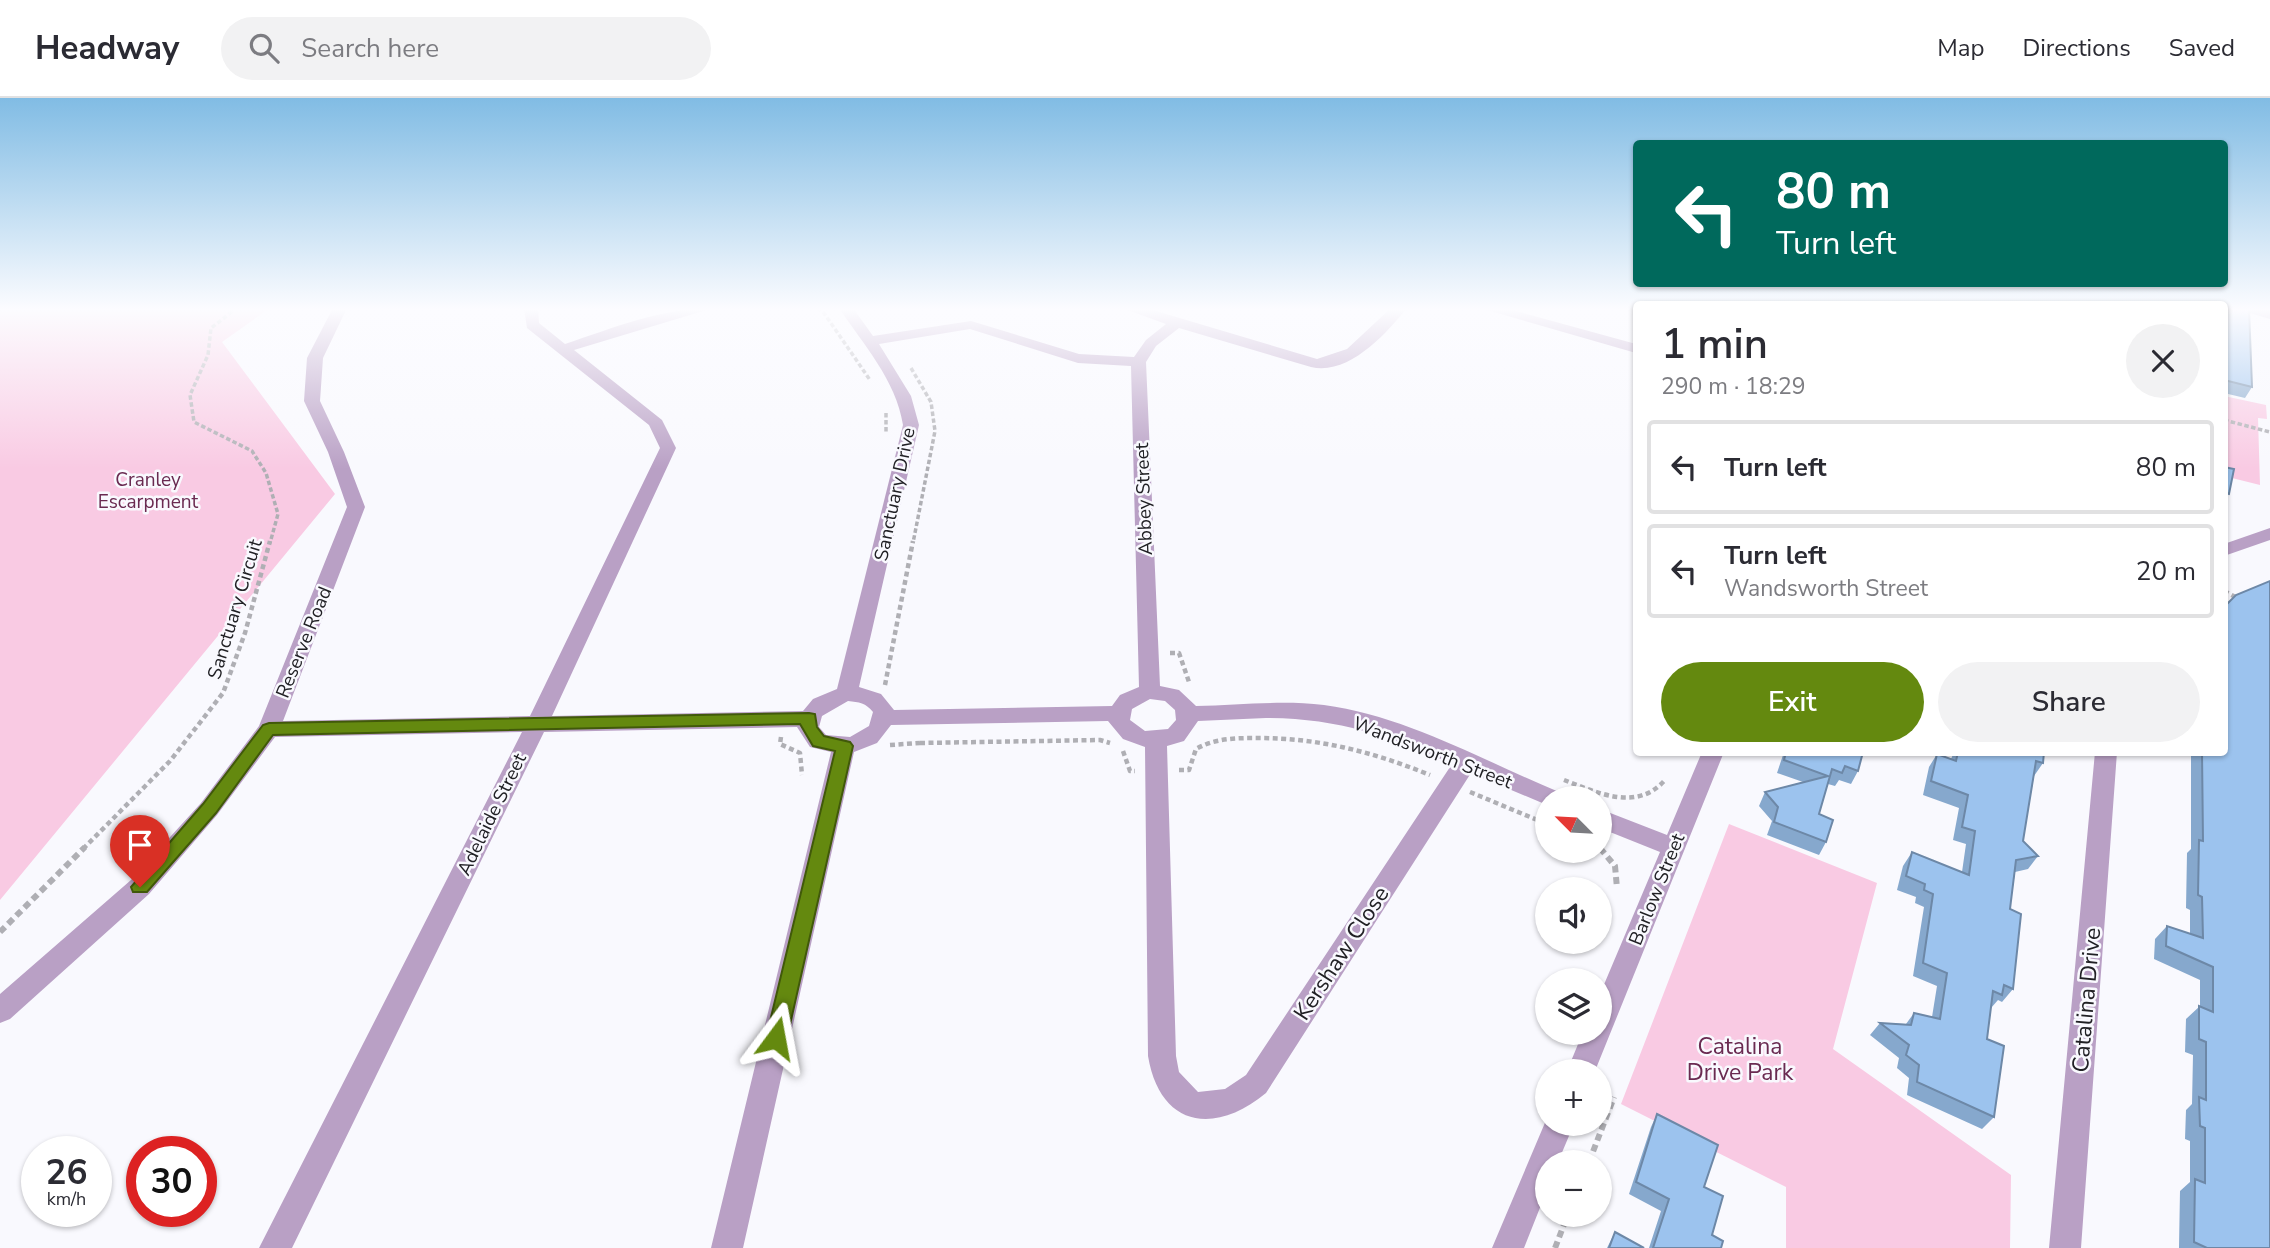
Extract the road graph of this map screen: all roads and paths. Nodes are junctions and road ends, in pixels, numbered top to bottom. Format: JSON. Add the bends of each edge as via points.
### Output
{"nodes":[{"id":1,"x":205,"y":362,"type":"edge"},
{"id":2,"x":315,"y":362,"type":"edge"},
{"id":3,"x":579,"y":362,"type":"edge"},
{"id":4,"x":858,"y":362,"type":"edge"},
{"id":5,"x":881,"y":362,"type":"edge"},
{"id":6,"x":906,"y":362,"type":"edge"},
{"id":7,"x":1133,"y":362,"type":"edge"},
{"id":8,"x":1138,"y":362,"type":"joint"},
{"id":9,"x":1308,"y":362,"type":"edge"},
{"id":10,"x":1333,"y":362,"type":"edge"},
{"id":11,"x":873,"y":384,"type":"dead end"},
{"id":12,"x":884,"y":407,"type":"dead end"},
{"id":13,"x":2228,"y":421,"type":"edge"},
{"id":14,"x":2270,"y":432,"type":"edge"},
{"id":15,"x":885,"y":439,"type":"dead end"},
{"id":16,"x":2270,"y":534,"type":"edge"},
{"id":17,"x":2228,"y":549,"type":"edge"},
{"id":18,"x":2228,"y":593,"type":"edge"},
{"id":19,"x":2247,"y":604,"type":"edge"},
{"id":20,"x":1150,"y":692,"type":"junction"},
{"id":21,"x":847,"y":694,"type":"junction"},
{"id":22,"x":890,"y":694,"type":"dead end"},
{"id":23,"x":1119,"y":713,"type":"junction"},
{"id":24,"x":1188,"y":715,"type":"junction"},
{"id":25,"x":924,"y":717,"type":"junction"},
{"id":26,"x":884,"y":718,"type":"junction"},
{"id":27,"x":786,"y":719,"type":"junction"},
{"id":28,"x":809,"y":719,"type":"junction"},
{"id":29,"x":537,"y":724,"type":"junction"},
{"id":30,"x":269,"y":729,"type":"junction"},
{"id":31,"x":1156,"y":740,"type":"junction"},
{"id":32,"x":920,"y":743,"type":"junction"},
{"id":33,"x":844,"y":746,"type":"junction"},
{"id":34,"x":880,"y":749,"type":"dead end"},
{"id":35,"x":1711,"y":756,"type":"edge"},
{"id":36,"x":2106,"y":756,"type":"edge"},
{"id":37,"x":1156,"y":770,"type":"junction"},
{"id":38,"x":1458,"y":774,"type":"junction"},
{"id":39,"x":802,"y":775,"type":"dead end"},
{"id":40,"x":1535,"y":794,"type":"edge"},
{"id":41,"x":1535,"y":817,"type":"edge"},
{"id":42,"x":1612,"y":822,"type":"edge"},
{"id":43,"x":1673,"y":847,"type":"junction"},
{"id":44,"x":1612,"y":859,"type":"edge"},
{"id":45,"x":1617,"y":888,"type":"dead end"},
{"id":46,"x":0,"y":932,"type":"edge"},
{"id":47,"x":1612,"y":997,"type":"edge"},
{"id":48,"x":0,"y":1011,"type":"edge"},
{"id":49,"x":1614,"y":1097,"type":"dead end"},
{"id":50,"x":1554,"y":1136,"type":"edge"},
{"id":51,"x":1594,"y":1150,"type":"edge"},
{"id":52,"x":1563,"y":1227,"type":"edge"},
{"id":53,"x":275,"y":1248,"type":"edge"},
{"id":54,"x":727,"y":1248,"type":"edge"},
{"id":55,"x":1508,"y":1248,"type":"edge"},
{"id":56,"x":1555,"y":1248,"type":"edge"},
{"id":57,"x":2065,"y":1248,"type":"edge"}],
"edges":[{"from":1,"to":46,"type":"path","name":"Sanctuary Circuit","via":[[190,395],[194,422],[252,451],[266,473],[278,514],[245,632],[223,693],[170,761]]},
{"from":2,"to":30,"type":"street","name":"Reserve Road","via":[[312,401],[356,507]]},
{"from":3,"to":29,"type":"street","name":"Adelaide Street","via":[[656,423],[668,448]]},
{"from":4,"to":11,"type":"path"},
{"from":5,"to":21,"type":"street","name":"Sanctuary Drive","via":[[903,396],[911,425]]},
{"from":6,"to":22,"type":"path","via":[[931,402],[935,431],[885,682]]},
{"from":7,"to":8,"type":"street"},
{"from":8,"to":20,"type":"street","name":"Abbey Street"},
{"from":9,"to":10,"type":"street"},
{"from":12,"to":15,"type":"path"},
{"from":13,"to":14,"type":"path"},
{"from":16,"to":17,"type":"street"},
{"from":18,"to":19,"type":"path"},
{"from":20,"to":23,"type":"street","via":[[1129,698]]},
{"from":20,"to":24,"type":"street","via":[[1180,700]]},
{"from":21,"to":26,"type":"street","via":[[876,700],[883,707]]},
{"from":21,"to":28,"type":"street","via":[[820,704]]},
{"from":23,"to":25,"type":"street"},
{"from":23,"to":31,"type":"street","via":[[1119,721],[1133,735]]},
{"from":24,"to":31,"type":"street","via":[[1176,735]]},
{"from":24,"to":38,"type":"street","name":"Wandsworth Street","via":[[1340,716],[1401,735]]},
{"from":25,"to":26,"type":"street"},
{"from":25,"to":32,"type":"path"},
{"from":26,"to":33,"type":"street","via":[[874,735]]},
{"from":27,"to":28,"type":"street"},
{"from":27,"to":29,"type":"street"},
{"from":27,"to":39,"type":"path","via":[[780,744],[800,753]]},
{"from":28,"to":33,"type":"street","via":[[808,728],[818,741]]},
{"from":29,"to":30,"type":"street"},
{"from":29,"to":53,"type":"street","name":"Adelaide Street"},
{"from":30,"to":48,"type":"street","name":"Reserve Road","via":[[209,809],[140,887]]},
{"from":31,"to":37,"type":"street"},
{"from":32,"to":34,"type":"path"},
{"from":32,"to":37,"type":"path","via":[[1100,740],[1121,749],[1130,771]]},
{"from":33,"to":54,"type":"street"},
{"from":35,"to":43,"type":"street","name":"Barlow Street"},
{"from":36,"to":57,"type":"street","name":"Catalina Drive"},
{"from":37,"to":38,"type":"path","via":[[1189,770],[1196,749],[1221,739],[1304,738],[1353,745]]},
{"from":37,"to":38,"type":"street","name":"Kershaw Close","via":[[1161,1056],[1166,1078],[1192,1106],[1236,1101],[1256,1084]]},
{"from":38,"to":40,"type":"street","name":"Wandsworth Street"},
{"from":38,"to":41,"type":"path"},
{"from":42,"to":43,"type":"street"},
{"from":43,"to":47,"type":"street","name":"Barlow Street"},
{"from":44,"to":45,"type":"path"},
{"from":49,"to":51,"type":"path"},
{"from":50,"to":55,"type":"street"},
{"from":52,"to":56,"type":"path"}]}
